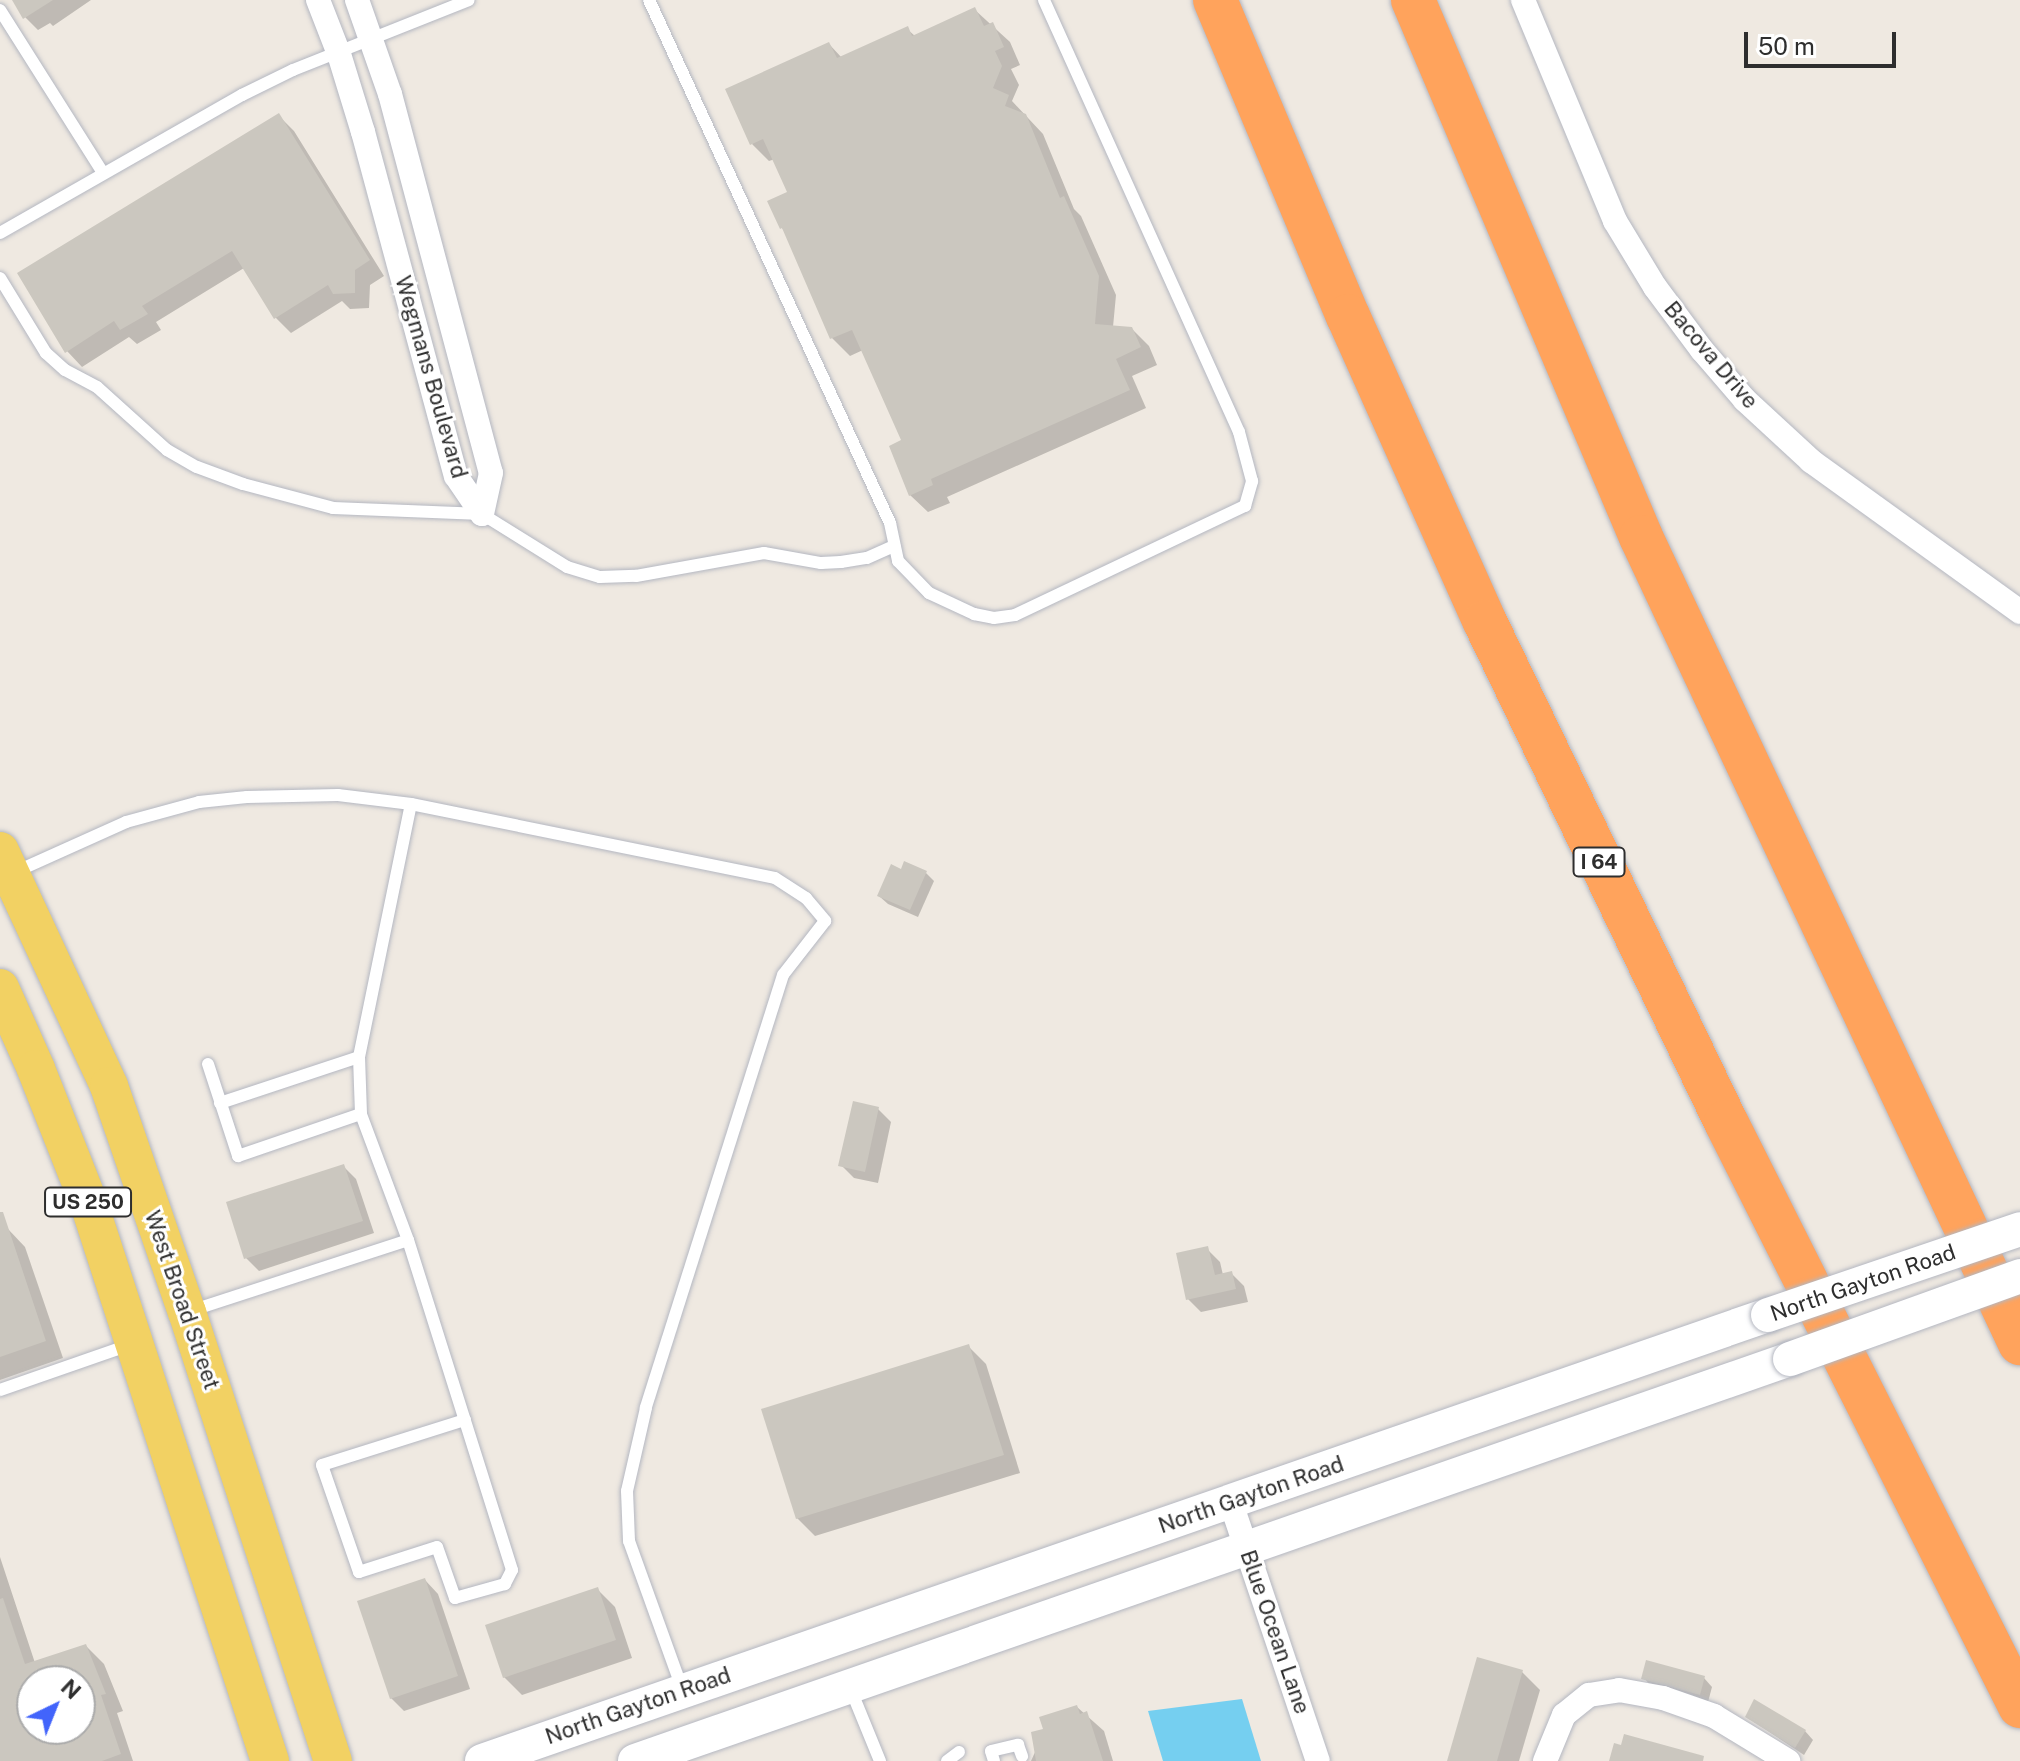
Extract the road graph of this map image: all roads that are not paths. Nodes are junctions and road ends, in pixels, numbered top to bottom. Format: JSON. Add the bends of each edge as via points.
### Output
{"nodes":[{"id":1,"x":318,"y":0,"type":"edge"},
{"id":2,"x":357,"y":0,"type":"edge"},
{"id":3,"x":469,"y":0,"type":"edge"},
{"id":4,"x":649,"y":0,"type":"edge"},
{"id":5,"x":1044,"y":0,"type":"edge"},
{"id":6,"x":1215,"y":0,"type":"edge"},
{"id":7,"x":1413,"y":0,"type":"edge"},
{"id":8,"x":1523,"y":0,"type":"edge"},
{"id":9,"x":0,"y":10,"type":"edge"},
{"id":10,"x":373,"y":41,"type":"junction"},
{"id":11,"x":339,"y":54,"type":"junction"},
{"id":12,"x":103,"y":173,"type":"junction"},
{"id":13,"x":0,"y":233,"type":"edge"},
{"id":14,"x":0,"y":278,"type":"edge"},
{"id":15,"x":482,"y":514,"type":"junction"},
{"id":16,"x":894,"y":546,"type":"junction"},
{"id":17,"x":2020,"y":612,"type":"edge"},
{"id":18,"x":411,"y":804,"type":"junction"},
{"id":19,"x":4,"y":868,"type":"edge"},
{"id":20,"x":0,"y":988,"type":"edge"},
{"id":21,"x":359,"y":1057,"type":"junction"},
{"id":22,"x":208,"y":1064,"type":"dead end"},
{"id":23,"x":220,"y":1103,"type":"junction"},
{"id":24,"x":361,"y":1114,"type":"junction"},
{"id":25,"x":2020,"y":1229,"type":"edge"},
{"id":26,"x":408,"y":1240,"type":"junction"},
{"id":27,"x":2020,"y":1276,"type":"edge"},
{"id":28,"x":187,"y":1312,"type":"junction"},
{"id":29,"x":135,"y":1343,"type":"junction"},
{"id":30,"x":2020,"y":1343,"type":"edge"},
{"id":31,"x":0,"y":1390,"type":"edge"},
{"id":32,"x":465,"y":1420,"type":"junction"},
{"id":33,"x":1231,"y":1503,"type":"junction"},
{"id":34,"x":1246,"y":1549,"type":"junction"},
{"id":35,"x":850,"y":1686,"type":"junction"},
{"id":36,"x":683,"y":1691,"type":"junction"},
{"id":37,"x":2020,"y":1706,"type":"edge"},
{"id":38,"x":959,"y":1752,"type":"dead end"},
{"id":39,"x":1022,"y":1756,"type":"dead end"},
{"id":40,"x":270,"y":1761,"type":"edge"},
{"id":41,"x":333,"y":1761,"type":"edge"},
{"id":42,"x":482,"y":1761,"type":"edge"},
{"id":43,"x":635,"y":1761,"type":"edge"},
{"id":44,"x":880,"y":1761,"type":"edge"},
{"id":45,"x":947,"y":1761,"type":"edge"},
{"id":46,"x":994,"y":1761,"type":"edge"},
{"id":47,"x":1318,"y":1761,"type":"edge"},
{"id":48,"x":1545,"y":1761,"type":"edge"},
{"id":49,"x":1788,"y":1761,"type":"edge"}],
"edges":[{"from":1,"to":11,"type":"street","name":"Wegmans Boulevard"},
{"from":2,"to":10,"type":"street","name":"Wegmans Boulevard"},
{"from":3,"to":10,"type":"lane"},
{"from":4,"to":16,"type":"lane","via":[[890,523]]},
{"from":5,"to":16,"type":"lane","via":[[1244,446],[1252,481],[1249,495],[1245,506],[1015,615],[994,618],[949,604],[906,572]]},
{"from":6,"to":37,"type":"highway","number":"I 64","via":[[1485,622],[1726,1122]]},
{"from":7,"to":30,"type":"highway","via":[[1641,537]]},
{"from":8,"to":17,"type":"street","name":"Bacova Drive","via":[[1615,221],[1702,350],[1745,400],[1811,461]]},
{"from":9,"to":12,"type":"lane"},
{"from":10,"to":11,"type":"lane"},
{"from":10,"to":15,"type":"street","name":"Wegmans Boulevard","via":[[491,473]]},
{"from":11,"to":12,"type":"lane","via":[[242,95]]},
{"from":11,"to":15,"type":"street","name":"Wegmans Boulevard","via":[[456,476]]},
{"from":12,"to":13,"type":"lane"},
{"from":14,"to":15,"type":"lane","via":[[46,353],[97,387],[167,450],[197,467],[333,508]]},
{"from":15,"to":16,"type":"lane","via":[[567,567],[600,577],[636,576],[764,553],[841,562]]},
{"from":18,"to":19,"type":"lane","via":[[301,794],[199,802],[126,822]]},
{"from":18,"to":21,"type":"lane"},
{"from":18,"to":36,"type":"lane","via":[[775,878],[806,898],[825,921],[783,975],[646,1408],[627,1491],[629,1541]]},
{"from":19,"to":28,"type":"main road","name":"West Broad Street","number":"US 250","via":[[109,1086]]},
{"from":20,"to":29,"type":"main road","number":"US 250","via":[[69,1151]]},
{"from":21,"to":23,"type":"lane"},
{"from":21,"to":24,"type":"lane"},
{"from":22,"to":23,"type":"lane"},
{"from":23,"to":24,"type":"lane","via":[[238,1156]]},
{"from":24,"to":26,"type":"lane"},
{"from":25,"to":33,"type":"main road","name":"North Gayton Road","bridge":true},
{"from":26,"to":28,"type":"lane"},
{"from":26,"to":32,"type":"lane"},
{"from":27,"to":34,"type":"main road","name":"North Gayton Road","bridge":true},
{"from":28,"to":41,"type":"main road","name":"West Broad Street","number":"US 250"},
{"from":29,"to":31,"type":"lane"},
{"from":29,"to":40,"type":"main road","number":"US 250"},
{"from":32,"to":32,"type":"lane","via":[[512,1570],[505,1584],[455,1598],[437,1547],[359,1572],[322,1465]]},
{"from":33,"to":34,"type":"street","name":"Blue Ocean Lane"},
{"from":33,"to":36,"type":"main road","name":"North Gayton Road"},
{"from":34,"to":35,"type":"main road","name":"North Gayton Road"},
{"from":34,"to":47,"type":"street","name":"Blue Ocean Lane"},
{"from":35,"to":43,"type":"main road","name":"North Gayton Road"},
{"from":35,"to":44,"type":"lane"},
{"from":36,"to":42,"type":"main road","name":"North Gayton Road"},
{"from":38,"to":45,"type":"lane"},
{"from":39,"to":46,"type":"lane","via":[[1018,1745],[991,1751]]},
{"from":48,"to":49,"type":"street","via":[[1564,1715],[1589,1695],[1619,1690],[1714,1716]]}]}
